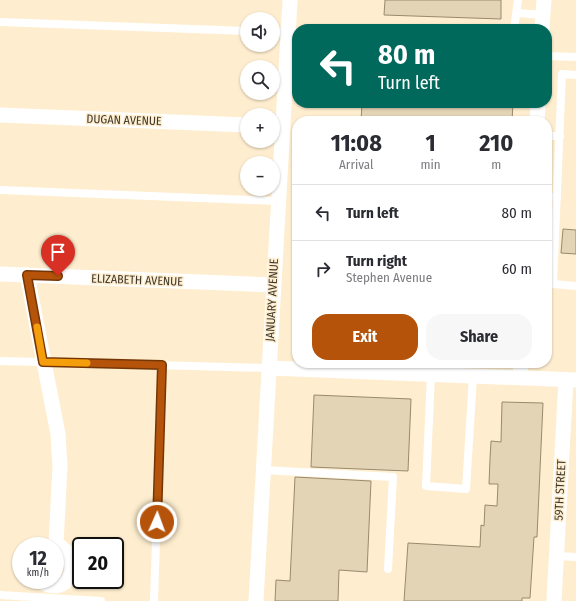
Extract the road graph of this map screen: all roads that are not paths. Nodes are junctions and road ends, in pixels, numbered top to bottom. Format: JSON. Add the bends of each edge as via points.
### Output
{"nodes":[{"id":1,"x":290,"y":0,"type":"edge"},
{"id":2,"x":518,"y":0,"type":"edge"},
{"id":3,"x":544,"y":0,"type":"edge"},
{"id":4,"x":516,"y":13,"type":"junction"},
{"id":5,"x":0,"y":22,"type":"edge"},
{"id":6,"x":543,"y":22,"type":"edge"},
{"id":7,"x":515,"y":24,"type":"edge"},
{"id":8,"x":240,"y":31,"type":"edge"},
{"id":9,"x":280,"y":33,"type":"edge"},
{"id":10,"x":280,"y":52,"type":"edge"},
{"id":11,"x":552,"y":56,"type":"edge"},
{"id":12,"x":576,"y":57,"type":"edge"},
{"id":13,"x":576,"y":75,"type":"edge"},
{"id":14,"x":278,"y":108,"type":"edge"},
{"id":15,"x":0,"y":116,"type":"edge"},
{"id":16,"x":240,"y":124,"type":"edge"},
{"id":17,"x":552,"y":136,"type":"edge"},
{"id":18,"x":560,"y":136,"type":"junction"},
{"id":19,"x":278,"y":148,"type":"edge"},
{"id":20,"x":0,"y":190,"type":"edge"},
{"id":21,"x":552,"y":196,"type":"edge"},
{"id":22,"x":557,"y":197,"type":"junction"},
{"id":23,"x":278,"y":201,"type":"junction"},
{"id":24,"x":0,"y":274,"type":"edge"},
{"id":25,"x":27,"y":275,"type":"junction"},
{"id":26,"x":273,"y":286,"type":"junction"},
{"id":27,"x":576,"y":286,"type":"edge"},
{"id":28,"x":0,"y":361,"type":"edge"},
{"id":29,"x":43,"y":362,"type":"junction"},
{"id":30,"x":162,"y":365,"type":"junction"},
{"id":31,"x":269,"y":368,"type":"junction"},
{"id":32,"x":521,"y":370,"type":"edge"},
{"id":33,"x":431,"y":374,"type":"junction"},
{"id":34,"x":473,"y":376,"type":"junction"},
{"id":35,"x":571,"y":380,"type":"edge"},
{"id":36,"x":263,"y":470,"type":"junction"},
{"id":37,"x":56,"y":537,"type":"edge"},
{"id":38,"x":64,"y":550,"type":"edge"},
{"id":39,"x":556,"y":556,"type":"junction"},
{"id":40,"x":576,"y":557,"type":"edge"},
{"id":41,"x":388,"y":568,"type":"dead end"},
{"id":42,"x":64,"y":583,"type":"edge"},
{"id":43,"x":0,"y":595,"type":"edge"},
{"id":44,"x":100,"y":601,"type":"edge"},
{"id":45,"x":154,"y":601,"type":"edge"},
{"id":46,"x":256,"y":601,"type":"edge"},
{"id":47,"x":554,"y":601,"type":"edge"}],
"edges":[{"from":1,"to":9,"type":"street","name":"JANUARY AVENUE"},
{"from":2,"to":4,"type":"lane"},
{"from":3,"to":6,"type":"street"},
{"from":4,"to":6,"type":"lane"},
{"from":4,"to":7,"type":"lane"},
{"from":5,"to":8,"type":"lane"},
{"from":10,"to":14,"type":"street","name":"JANUARY AVENUE"},
{"from":11,"to":12,"type":"lane"},
{"from":13,"to":18,"type":"lane","via":[[562,74]]},
{"from":15,"to":16,"type":"street","name":"DUGAN AVENUE"},
{"from":17,"to":18,"type":"lane"},
{"from":18,"to":22,"type":"lane"},
{"from":19,"to":23,"type":"street","name":"JANUARY AVENUE"},
{"from":20,"to":23,"type":"lane"},
{"from":21,"to":22,"type":"lane"},
{"from":22,"to":27,"type":"lane","via":[[553,284]]},
{"from":23,"to":26,"type":"street","name":"JANUARY AVENUE"},
{"from":24,"to":25,"type":"street","name":"ELIZABETH AVENUE"},
{"from":25,"to":26,"type":"street","name":"ELIZABETH AVENUE"},
{"from":25,"to":29,"type":"street"},
{"from":26,"to":31,"type":"street","name":"JANUARY AVENUE"},
{"from":28,"to":29,"type":"lane"},
{"from":29,"to":30,"type":"lane"},
{"from":29,"to":37,"type":"street","via":[[59,441]]},
{"from":30,"to":31,"type":"lane"},
{"from":30,"to":45,"type":"lane"},
{"from":31,"to":33,"type":"street"},
{"from":31,"to":36,"type":"street","name":"JANUARY AVENUE"},
{"from":32,"to":34,"type":"street"},
{"from":32,"to":35,"type":"street"},
{"from":33,"to":34,"type":"street"},
{"from":33,"to":34,"type":"lane","via":[[426,486],[466,489]]},
{"from":35,"to":39,"type":"street","name":"59TH STREET"},
{"from":36,"to":41,"type":"lane","via":[[394,477]]},
{"from":36,"to":46,"type":"street","name":"JANUARY AVENUE"},
{"from":38,"to":42,"type":"street","via":[[69,557],[72,576]]},
{"from":39,"to":40,"type":"lane"},
{"from":39,"to":47,"type":"street","name":"59TH STREET"},
{"from":43,"to":44,"type":"lane"}]}
